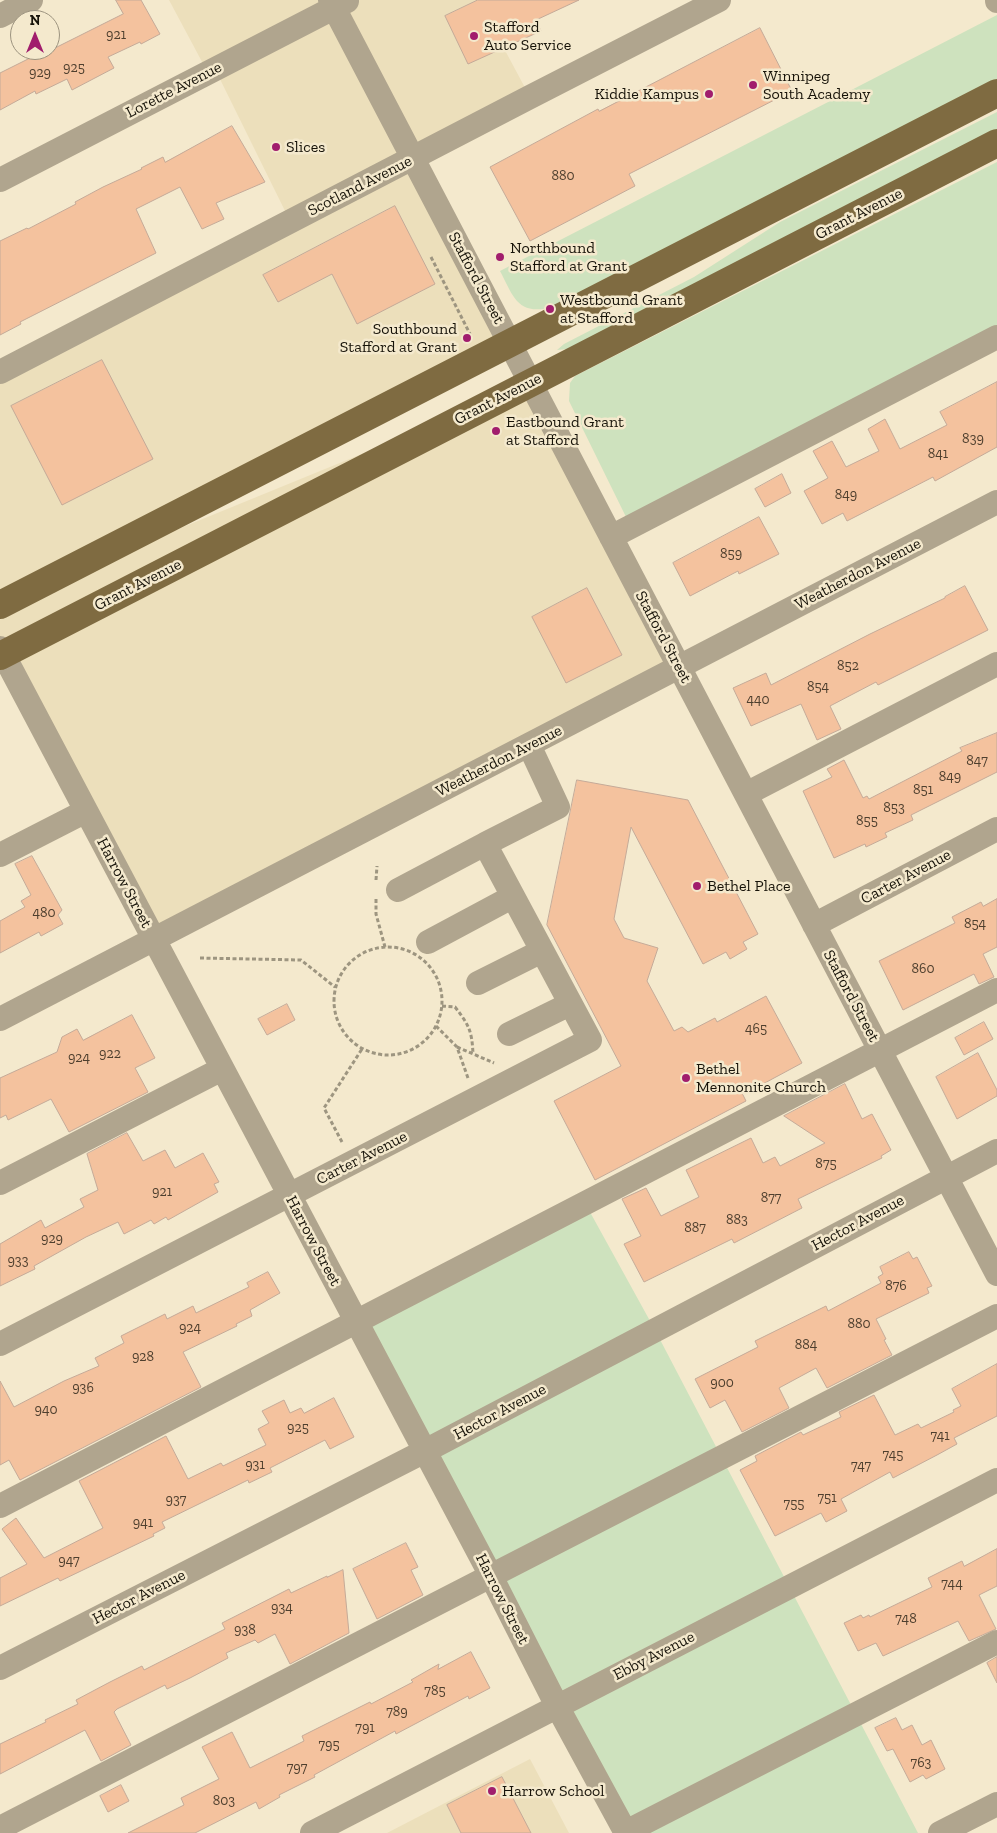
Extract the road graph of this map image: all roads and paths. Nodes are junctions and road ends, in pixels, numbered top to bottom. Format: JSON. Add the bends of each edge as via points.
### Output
{"nodes":[{"id":1,"x":31,"y":0,"type":"edge"},
{"id":2,"x":719,"y":0,"type":"edge"},
{"id":3,"x":337,"y":2,"type":"edge"},
{"id":4,"x":0,"y":16,"type":"edge"},
{"id":5,"x":997,"y":93,"type":"edge"},
{"id":6,"x":997,"y":143,"type":"edge"},
{"id":7,"x":413,"y":158,"type":"junction"},
{"id":8,"x":0,"y":180,"type":"edge"},
{"id":9,"x":431,"y":257,"type":"dead end"},
{"id":10,"x":470,"y":334,"type":"dead end"},
{"id":11,"x":997,"y":337,"type":"edge"},
{"id":12,"x":509,"y":343,"type":"junction"},
{"id":13,"x":0,"y":372,"type":"edge"},
{"id":14,"x":530,"y":382,"type":"junction"},
{"id":15,"x":997,"y":502,"type":"edge"},
{"id":16,"x":611,"y":537,"type":"junction"},
{"id":17,"x":0,"y":605,"type":"edge"},
{"id":18,"x":1,"y":653,"type":"edge"},
{"id":19,"x":997,"y":664,"type":"edge"},
{"id":20,"x":679,"y":667,"type":"junction"},
{"id":21,"x":529,"y":745,"type":"junction"},
{"id":22,"x":746,"y":794,"type":"junction"},
{"id":23,"x":86,"y":811,"type":"junction"},
{"id":24,"x":997,"y":829,"type":"edge"},
{"id":25,"x":485,"y":844,"type":"junction"},
{"id":26,"x":0,"y":855,"type":"edge"},
{"id":27,"x":377,"y":866,"type":"dead end"},
{"id":28,"x":383,"y":890,"type":"junction"},
{"id":29,"x":512,"y":897,"type":"junction"},
{"id":30,"x":814,"y":925,"type":"junction"},
{"id":31,"x":154,"y":939,"type":"junction"},
{"id":32,"x":428,"y":942,"type":"dead end"},
{"id":33,"x":385,"y":947,"type":"junction"},
{"id":34,"x":542,"y":951,"type":"junction"},
{"id":35,"x":200,"y":958,"type":"dead end"},
{"id":36,"x":478,"y":983,"type":"dead end"},
{"id":37,"x":335,"y":987,"type":"junction"},
{"id":38,"x":997,"y":990,"type":"edge"},
{"id":39,"x":570,"y":1004,"type":"junction"},
{"id":40,"x":442,"y":1006,"type":"junction"},
{"id":41,"x":0,"y":1018,"type":"edge"},
{"id":42,"x":436,"y":1026,"type":"junction"},
{"id":43,"x":509,"y":1034,"type":"dead end"},
{"id":44,"x":457,"y":1047,"type":"junction"},
{"id":45,"x":362,"y":1048,"type":"junction"},
{"id":46,"x":880,"y":1050,"type":"junction"},
{"id":47,"x":473,"y":1054,"type":"junction"},
{"id":48,"x":497,"y":1064,"type":"dead end"},
{"id":49,"x":222,"y":1069,"type":"junction"},
{"id":50,"x":470,"y":1081,"type":"dead end"},
{"id":51,"x":344,"y":1145,"type":"dead end"},
{"id":52,"x":997,"y":1151,"type":"edge"},
{"id":53,"x":946,"y":1177,"type":"junction"},
{"id":54,"x":0,"y":1183,"type":"edge"},
{"id":55,"x":289,"y":1195,"type":"junction"},
{"id":56,"x":997,"y":1274,"type":"edge"},
{"id":57,"x":997,"y":1316,"type":"edge"},
{"id":58,"x":356,"y":1322,"type":"junction"},
{"id":59,"x":0,"y":1344,"type":"edge"},
{"id":60,"x":425,"y":1451,"type":"junction"},
{"id":61,"x":997,"y":1480,"type":"edge"},
{"id":62,"x":0,"y":1506,"type":"edge"},
{"id":63,"x":491,"y":1576,"type":"junction"},
{"id":64,"x":997,"y":1642,"type":"edge"},
{"id":65,"x":0,"y":1668,"type":"edge"},
{"id":66,"x":557,"y":1706,"type":"junction"},
{"id":67,"x":997,"y":1804,"type":"edge"},
{"id":68,"x":0,"y":1828,"type":"edge"},
{"id":69,"x":312,"y":1833,"type":"edge"},
{"id":70,"x":626,"y":1833,"type":"edge"},
{"id":71,"x":940,"y":1833,"type":"edge"}],
"edges":[{"from":1,"to":4,"type":"street"},
{"from":2,"to":7,"type":"street","name":"Scotland Avenue"},
{"from":3,"to":7,"type":"street","name":"Stafford Street"},
{"from":3,"to":8,"type":"street","name":"Lorette Avenue"},
{"from":5,"to":12,"type":"main road"},
{"from":6,"to":14,"type":"main road","name":"Grant Avenue"},
{"from":7,"to":12,"type":"street","name":"Stafford Street"},
{"from":7,"to":13,"type":"street","name":"Scotland Avenue"},
{"from":9,"to":10,"type":"path"},
{"from":11,"to":16,"type":"street"},
{"from":12,"to":14,"type":"street","name":"Stafford Street"},
{"from":12,"to":17,"type":"main road"},
{"from":14,"to":16,"type":"street","name":"Stafford Street"},
{"from":14,"to":18,"type":"main road","name":"Grant Avenue"},
{"from":15,"to":20,"type":"street","name":"Weatherdon Avenue"},
{"from":16,"to":20,"type":"street","name":"Stafford Street"},
{"from":18,"to":23,"type":"street","name":"Harrow Street"},
{"from":19,"to":22,"type":"street"},
{"from":20,"to":21,"type":"street","name":"Weatherdon Avenue"},
{"from":20,"to":22,"type":"street","name":"Stafford Street"},
{"from":21,"to":25,"type":"street","via":[[558,807]]},
{"from":21,"to":31,"type":"street","name":"Weatherdon Avenue"},
{"from":22,"to":30,"type":"street","name":"Stafford Street"},
{"from":23,"to":26,"type":"street"},
{"from":23,"to":31,"type":"street","name":"Harrow Street"},
{"from":24,"to":30,"type":"street","name":"Carter Avenue"},
{"from":25,"to":28,"type":"street"},
{"from":25,"to":29,"type":"street"},
{"from":27,"to":28,"type":"path"},
{"from":28,"to":33,"type":"path","via":[[376,914]]},
{"from":29,"to":32,"type":"street"},
{"from":29,"to":34,"type":"street"},
{"from":30,"to":46,"type":"street","name":"Stafford Street"},
{"from":31,"to":41,"type":"street","name":"Weatherdon Avenue"},
{"from":31,"to":49,"type":"street","name":"Harrow Street"},
{"from":33,"to":37,"type":"path","via":[[371,949],[348,963]]},
{"from":33,"to":40,"type":"path","via":[[401,948],[429,965],[438,979]]},
{"from":34,"to":36,"type":"street"},
{"from":34,"to":39,"type":"street"},
{"from":35,"to":37,"type":"path","via":[[300,960]]},
{"from":37,"to":45,"type":"path","via":[[338,1023],[348,1038]]},
{"from":38,"to":46,"type":"street"},
{"from":39,"to":43,"type":"street"},
{"from":39,"to":55,"type":"street","name":"Carter Avenue","via":[[590,1040]]},
{"from":40,"to":42,"type":"path"},
{"from":40,"to":47,"type":"path","via":[[455,1007],[466,1021],[472,1036]]},
{"from":42,"to":44,"type":"path"},
{"from":42,"to":45,"type":"path","via":[[428,1038],[404,1053],[375,1054]]},
{"from":44,"to":47,"type":"path"},
{"from":44,"to":50,"type":"path"},
{"from":45,"to":51,"type":"path","via":[[324,1108]]},
{"from":46,"to":53,"type":"street","name":"Stafford Street"},
{"from":46,"to":58,"type":"street"},
{"from":47,"to":48,"type":"path"},
{"from":49,"to":54,"type":"street"},
{"from":49,"to":55,"type":"street","name":"Harrow Street"},
{"from":52,"to":53,"type":"street","name":"Hector Avenue"},
{"from":53,"to":56,"type":"street","name":"Stafford Street"},
{"from":53,"to":60,"type":"street","name":"Hector Avenue"},
{"from":55,"to":58,"type":"street","name":"Harrow Street"},
{"from":55,"to":59,"type":"street","name":"Carter Avenue"},
{"from":57,"to":63,"type":"street"},
{"from":58,"to":60,"type":"street","name":"Harrow Street"},
{"from":58,"to":62,"type":"street"},
{"from":60,"to":63,"type":"street","name":"Harrow Street"},
{"from":60,"to":65,"type":"street","name":"Hector Avenue"},
{"from":61,"to":66,"type":"street","name":"Ebby Avenue"},
{"from":63,"to":66,"type":"street","name":"Harrow Street"},
{"from":63,"to":68,"type":"street"},
{"from":64,"to":70,"type":"street"},
{"from":66,"to":69,"type":"street","name":"Ebby Avenue"},
{"from":66,"to":70,"type":"street","name":"Harrow Street"},
{"from":67,"to":71,"type":"street"}]}
